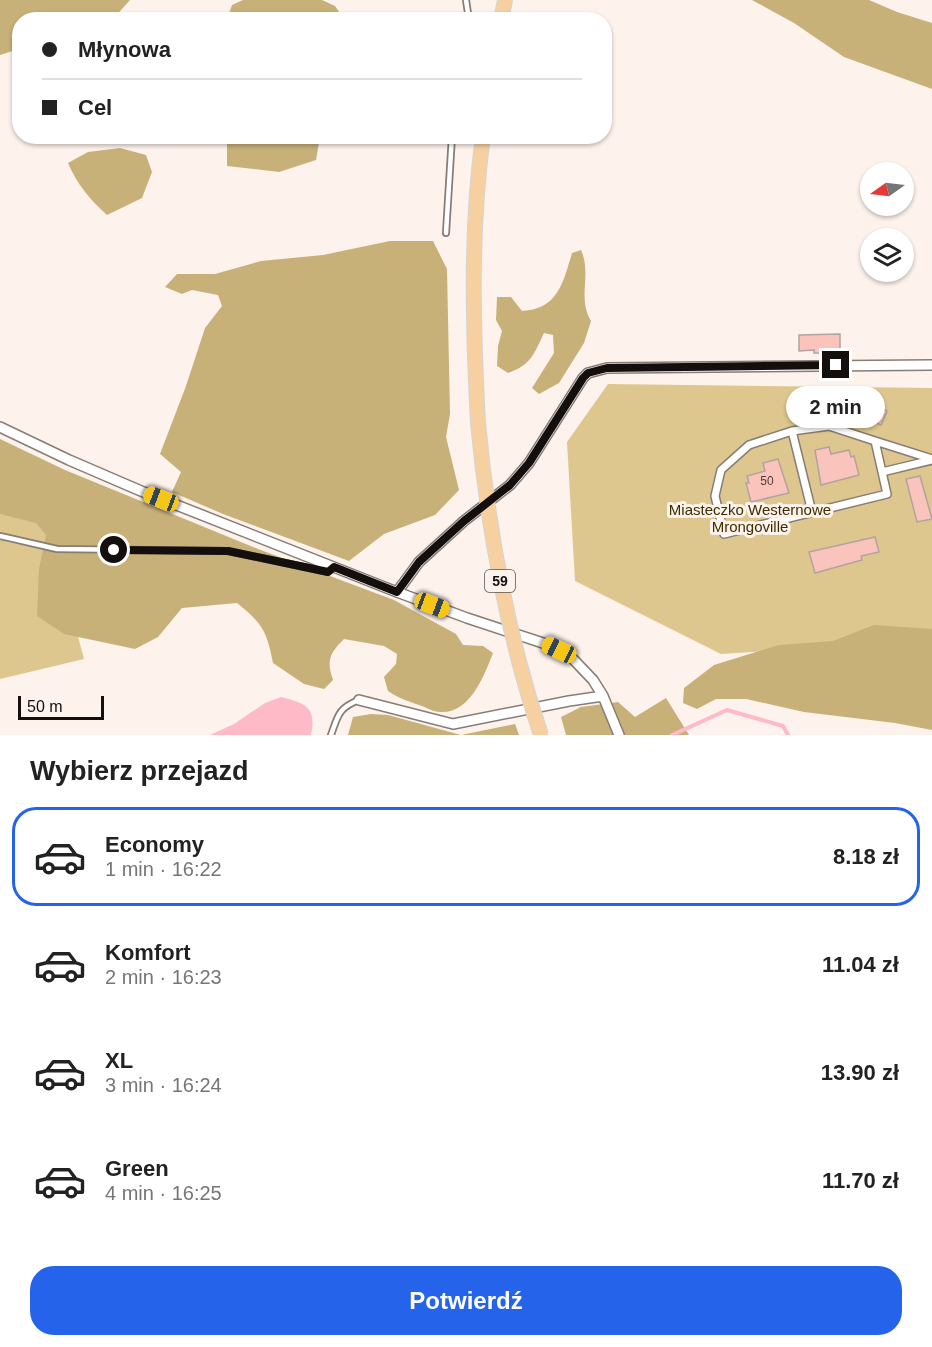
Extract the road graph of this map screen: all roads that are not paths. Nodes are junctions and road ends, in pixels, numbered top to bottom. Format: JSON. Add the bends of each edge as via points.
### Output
{"nodes":[{"id":1,"x":452,"y":144,"type":"edge"},
{"id":2,"x":482,"y":144,"type":"edge"},
{"id":3,"x":446,"y":233,"type":"dead end"},
{"id":4,"x":932,"y":365,"type":"edge"},
{"id":5,"x":0,"y":427,"type":"edge"},
{"id":6,"x":792,"y":431,"type":"junction"},
{"id":7,"x":875,"y":441,"type":"junction"},
{"id":8,"x":932,"y":460,"type":"edge"},
{"id":9,"x":882,"y":472,"type":"junction"},
{"id":10,"x":812,"y":512,"type":"junction"},
{"id":11,"x":0,"y":536,"type":"edge"},
{"id":12,"x":334,"y":567,"type":"junction"},
{"id":13,"x":397,"y":592,"type":"junction"},
{"id":14,"x":603,"y":696,"type":"junction"},
{"id":15,"x":359,"y":700,"type":"joint"},
{"id":16,"x":331,"y":735,"type":"edge"},
{"id":17,"x":541,"y":735,"type":"edge"},
{"id":18,"x":619,"y":735,"type":"edge"}],
"edges":[{"from":1,"to":3,"type":"lane"},
{"from":2,"to":17,"type":"main road","number":"59","bridge":true,"via":[[473,278],[485,497],[519,661]]},
{"from":4,"to":13,"type":"street","via":[[607,368],[588,373],[529,463],[510,485],[419,562]]},
{"from":5,"to":12,"type":"street","via":[[131,487]]},
{"from":6,"to":7,"type":"street","via":[[829,426]]},
{"from":6,"to":10,"type":"street"},
{"from":6,"to":10,"type":"street","via":[[749,445],[721,470],[715,496],[724,534]]},
{"from":7,"to":8,"type":"street"},
{"from":7,"to":9,"type":"street"},
{"from":8,"to":9,"type":"street"},
{"from":9,"to":10,"type":"street","via":[[887,494]]},
{"from":11,"to":12,"type":"lane","via":[[57,549],[228,551],[328,572]]},
{"from":12,"to":13,"type":"street"},
{"from":13,"to":14,"type":"street","via":[[566,654],[593,680]]},
{"from":14,"to":15,"type":"street","via":[[453,724]]},
{"from":14,"to":18,"type":"street"},
{"from":15,"to":16,"type":"lane","via":[[340,711]]}]}
